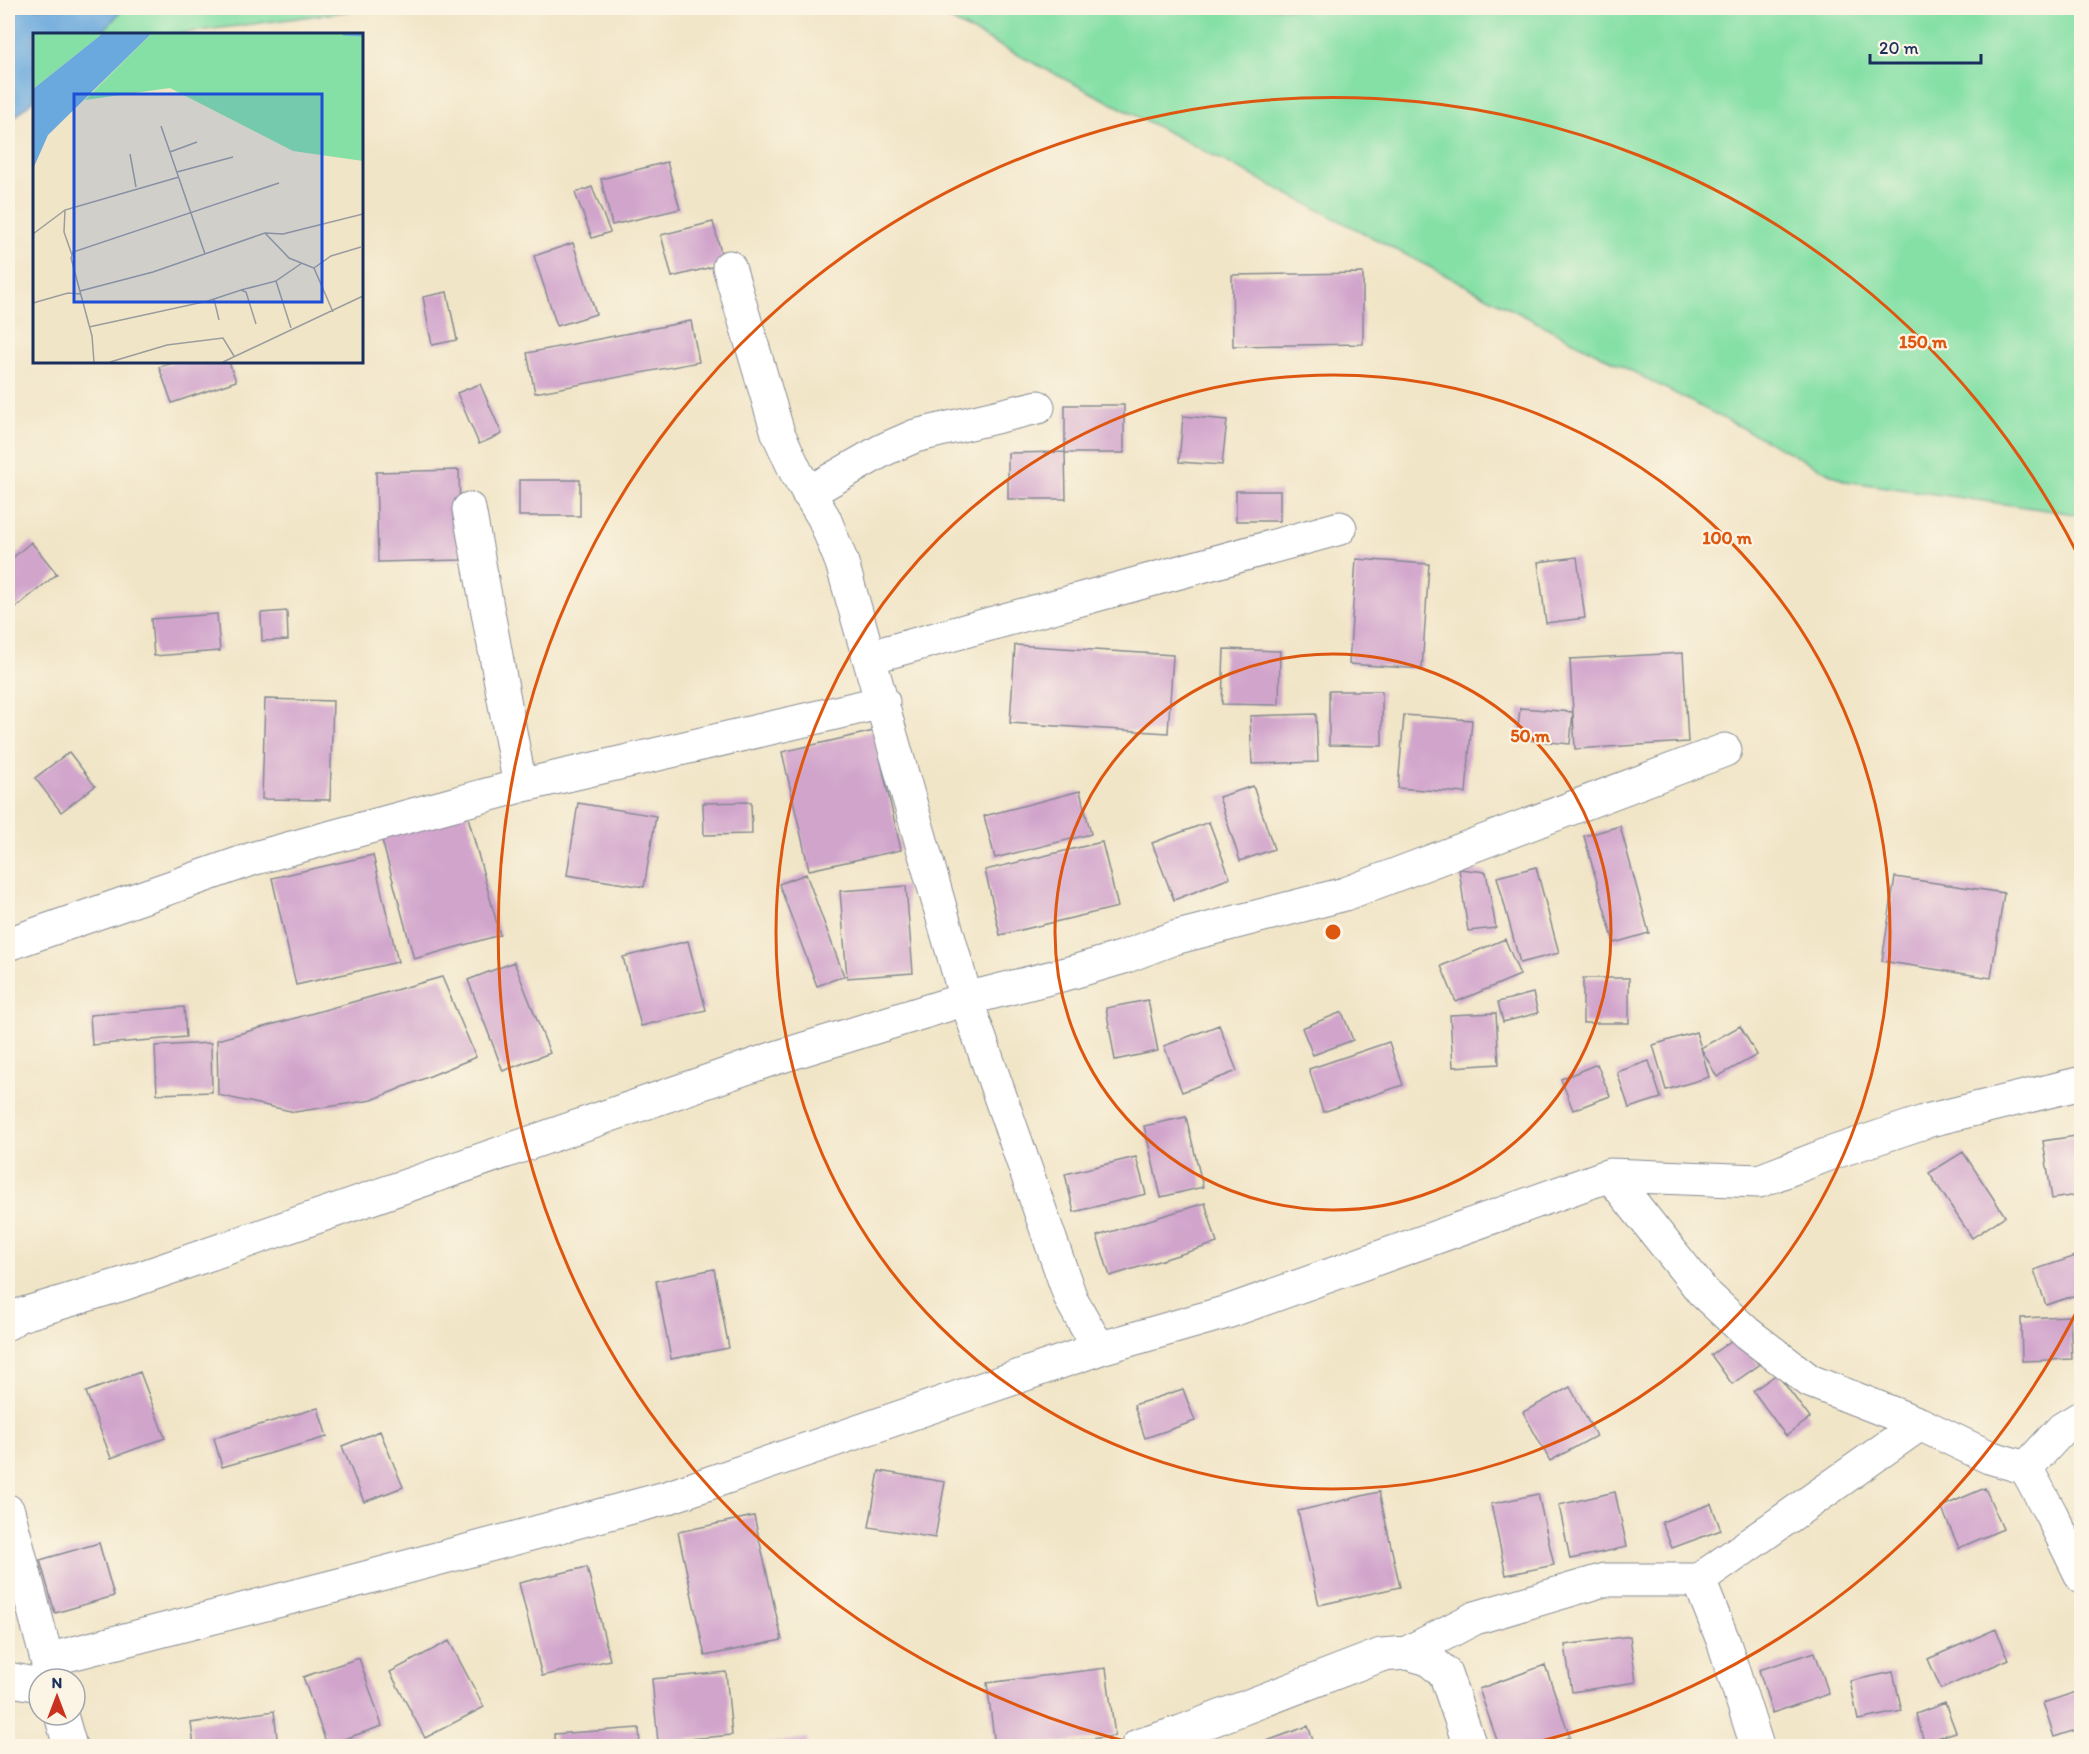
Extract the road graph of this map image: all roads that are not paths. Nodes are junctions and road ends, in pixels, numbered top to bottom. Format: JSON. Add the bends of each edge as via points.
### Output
{"nodes":[{"id":1,"x":729,"y":267,"type":"dead end"},
{"id":2,"x":1038,"y":407,"type":"dead end"},
{"id":3,"x":808,"y":493,"type":"junction"},
{"id":4,"x":469,"y":508,"type":"dead end"},
{"id":5,"x":1340,"y":528,"type":"dead end"},
{"id":6,"x":870,"y":657,"type":"junction"},
{"id":7,"x":883,"y":702,"type":"junction"},
{"id":8,"x":1725,"y":750,"type":"dead end"},
{"id":9,"x":520,"y":786,"type":"junction"},
{"id":10,"x":8,"y":944,"type":"edge"},
{"id":11,"x":966,"y":999,"type":"junction"},
{"id":12,"x":2082,"y":1083,"type":"edge"},
{"id":13,"x":1610,"y":1174,"type":"junction"},
{"id":14,"x":8,"y":1323,"type":"edge"},
{"id":15,"x":1101,"y":1348,"type":"junction"},
{"id":16,"x":2082,"y":1417,"type":"edge"},
{"id":17,"x":1920,"y":1425,"type":"junction"},
{"id":18,"x":2026,"y":1468,"type":"junction"},
{"id":19,"x":8,"y":1511,"type":"edge"},
{"id":20,"x":2082,"y":1577,"type":"edge"},
{"id":21,"x":1699,"y":1580,"type":"junction"},
{"id":22,"x":1407,"y":1653,"type":"junction"},
{"id":23,"x":44,"y":1667,"type":"edge"},
{"id":24,"x":72,"y":1667,"type":"edge"},
{"id":25,"x":27,"y":1677,"type":"edge"},
{"id":26,"x":8,"y":1679,"type":"edge"},
{"id":27,"x":64,"y":1727,"type":"edge"},
{"id":28,"x":1183,"y":1739,"type":"edge"},
{"id":29,"x":70,"y":1746,"type":"edge"},
{"id":30,"x":1138,"y":1746,"type":"edge"},
{"id":31,"x":1470,"y":1746,"type":"edge"},
{"id":32,"x":1757,"y":1746,"type":"edge"}],
"edges":[{"from":1,"to":3,"type":"street","via":[[778,433]]},
{"from":2,"to":3,"type":"street","via":[[915,436]]},
{"from":3,"to":6,"type":"street","via":[[824,518],[842,563]]},
{"from":4,"to":9,"type":"street"},
{"from":5,"to":6,"type":"street"},
{"from":6,"to":7,"type":"street"},
{"from":7,"to":9,"type":"street"},
{"from":7,"to":11,"type":"street"},
{"from":8,"to":11,"type":"street","via":[[1345,894],[1222,924],[1073,972]]},
{"from":9,"to":10,"type":"street","via":[[255,858]]},
{"from":11,"to":14,"type":"street","via":[[772,1059],[123,1284],[17,1316]]},
{"from":11,"to":15,"type":"street","via":[[1071,1299]]},
{"from":12,"to":13,"type":"street","via":[[1930,1120],[1760,1181]]},
{"from":13,"to":15,"type":"street","via":[[1227,1312]]},
{"from":13,"to":17,"type":"street","via":[[1703,1292],[1747,1333],[1810,1381]]},
{"from":15,"to":24,"type":"street","via":[[666,1498],[339,1585]]},
{"from":16,"to":18,"type":"street","via":[[2062,1429]]},
{"from":17,"to":18,"type":"street","via":[[1989,1457]]},
{"from":17,"to":21,"type":"street"},
{"from":18,"to":20,"type":"street"},
{"from":19,"to":23,"type":"street"},
{"from":21,"to":22,"type":"street","via":[[1604,1580],[1474,1618]]},
{"from":21,"to":32,"type":"street"},
{"from":22,"to":28,"type":"street","via":[[1381,1655]]},
{"from":22,"to":31,"type":"street","via":[[1428,1659],[1446,1673]]},
{"from":25,"to":26,"type":"street"},
{"from":27,"to":29,"type":"street"},
{"from":28,"to":30,"type":"street"}]}
